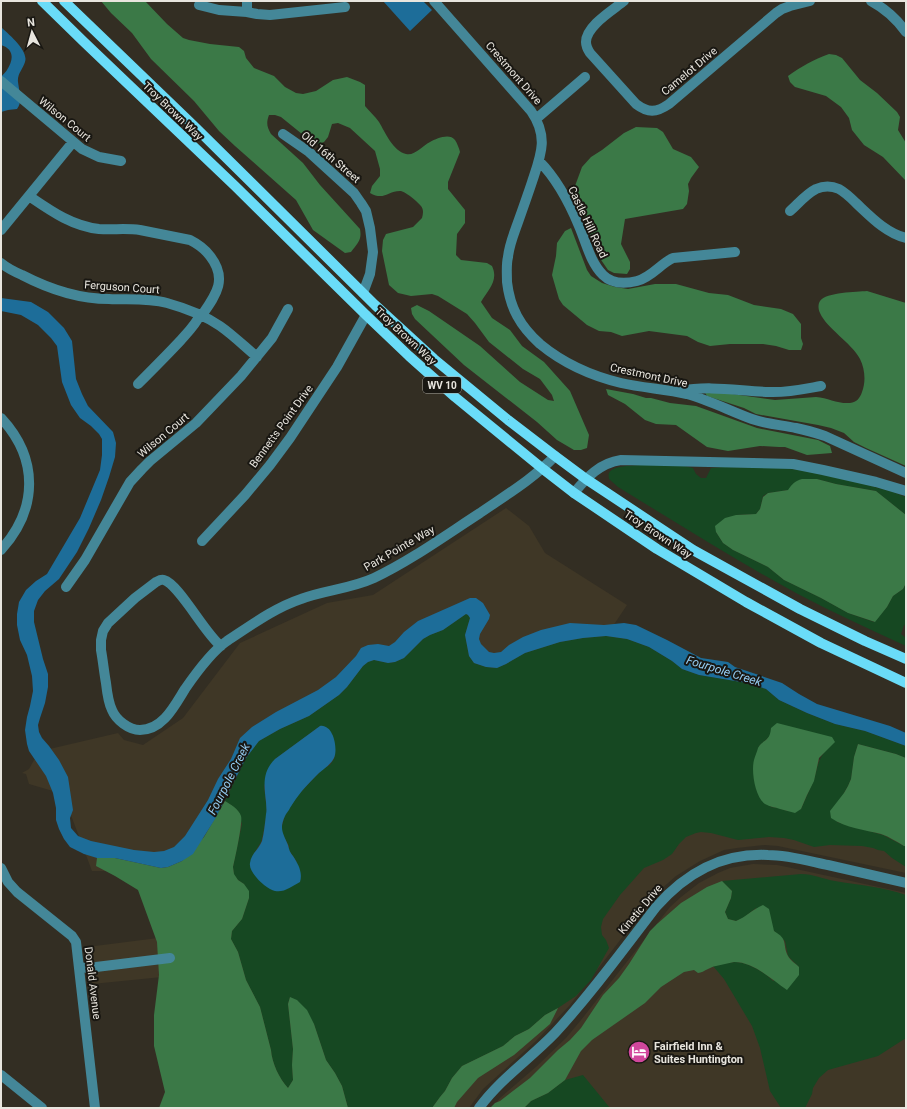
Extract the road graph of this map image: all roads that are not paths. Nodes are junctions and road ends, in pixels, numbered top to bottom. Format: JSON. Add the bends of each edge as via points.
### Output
{"nodes":[{"id":1,"x":42,"y":1,"type":"edge"},
{"id":2,"x":64,"y":1,"type":"edge"},
{"id":3,"x":247,"y":1,"type":"edge"},
{"id":4,"x":434,"y":1,"type":"edge"},
{"id":5,"x":624,"y":1,"type":"edge"},
{"id":6,"x":810,"y":1,"type":"edge"},
{"id":7,"x":871,"y":1,"type":"edge"},
{"id":8,"x":198,"y":5,"type":"dead end"},
{"id":9,"x":345,"y":7,"type":"dead end"},
{"id":10,"x":247,"y":12,"type":"junction"},
{"id":11,"x":906,"y":32,"type":"edge"},
{"id":12,"x":585,"y":77,"type":"dead end"},
{"id":13,"x":1,"y":81,"type":"edge"},
{"id":14,"x":536,"y":119,"type":"junction"},
{"id":15,"x":283,"y":134,"type":"dead end"},
{"id":16,"x":73,"y":142,"type":"junction"},
{"id":17,"x":122,"y":161,"type":"dead end"},
{"id":18,"x":539,"y":161,"type":"junction"},
{"id":19,"x":29,"y":196,"type":"junction"},
{"id":20,"x":790,"y":211,"type":"dead end"},
{"id":21,"x":1,"y":230,"type":"edge"},
{"id":22,"x":906,"y":238,"type":"edge"},
{"id":23,"x":735,"y":252,"type":"dead end"},
{"id":24,"x":1,"y":263,"type":"edge"},
{"id":25,"x":363,"y":293,"type":"junction"},
{"id":26,"x":288,"y":309,"type":"dead end"},
{"id":27,"x":201,"y":315,"type":"junction"},
{"id":28,"x":366,"y":315,"type":"junction"},
{"id":29,"x":257,"y":357,"type":"junction"},
{"id":30,"x":138,"y":384,"type":"dead end"},
{"id":31,"x":821,"y":386,"type":"dead end"},
{"id":32,"x":676,"y":392,"type":"junction"},
{"id":33,"x":1,"y":418,"type":"edge"},
{"id":34,"x":555,"y":456,"type":"junction"},
{"id":35,"x":543,"y":469,"type":"junction"},
{"id":36,"x":906,"y":473,"type":"edge"},
{"id":37,"x":586,"y":479,"type":"junction"},
{"id":38,"x":906,"y":490,"type":"edge"},
{"id":39,"x":574,"y":493,"type":"junction"},
{"id":40,"x":202,"y":541,"type":"dead end"},
{"id":41,"x":1,"y":550,"type":"edge"},
{"id":42,"x":66,"y":588,"type":"dead end"},
{"id":43,"x":221,"y":646,"type":"junction"},
{"id":44,"x":906,"y":659,"type":"edge"},
{"id":45,"x":906,"y":683,"type":"edge"},
{"id":46,"x":1,"y":868,"type":"edge"},
{"id":47,"x":906,"y":883,"type":"edge"},
{"id":48,"x":170,"y":958,"type":"dead end"},
{"id":49,"x":79,"y":968,"type":"junction"},
{"id":50,"x":1,"y":1075,"type":"edge"},
{"id":51,"x":42,"y":1108,"type":"edge"},
{"id":52,"x":95,"y":1108,"type":"edge"},
{"id":53,"x":479,"y":1108,"type":"edge"}],
"edges":[{"from":1,"to":28,"type":"main road","name":"Troy Brown Way","number":"WV 10"},
{"from":2,"to":25,"type":"main road","name":"Troy Brown Way","number":"WV 10"},
{"from":3,"to":10,"type":"street"},
{"from":4,"to":14,"type":"street","name":"Crestmont Drive"},
{"from":5,"to":6,"type":"street","name":"Camelot Drive","via":[[591,28],[587,35],[587,47],[636,104],[648,111],[656,111],[669,104],[782,9]]},
{"from":7,"to":11,"type":"street","via":[[890,13]]},
{"from":8,"to":10,"type":"street"},
{"from":9,"to":10,"type":"street","via":[[270,15]]},
{"from":12,"to":14,"type":"street"},
{"from":13,"to":16,"type":"street","name":"Wilson Court"},
{"from":14,"to":18,"type":"street","name":"Crestmont Drive","via":[[542,138]]},
{"from":15,"to":25,"type":"street","name":"Old 16th Street","via":[[310,152],[354,193],[366,211],[373,252],[370,274]]},
{"from":16,"to":17,"type":"street","name":"Wilson Court","via":[[99,157]]},
{"from":16,"to":19,"type":"street"},
{"from":18,"to":23,"type":"street","name":"Castle Hill Road","via":[[553,176],[561,190],[592,260],[610,280],[619,283],[638,281],[673,258]]},
{"from":18,"to":32,"type":"street","name":"Crestmont Drive","via":[[508,257],[508,287],[518,318],[531,336],[550,352],[585,371],[620,382]]},
{"from":19,"to":21,"type":"street"},
{"from":19,"to":27,"type":"street","via":[[56,214],[86,227],[140,230],[197,243],[214,262],[219,276],[216,294]]},
{"from":20,"to":22,"type":"street","via":[[815,190],[824,187],[835,188],[848,195],[883,227]]},
{"from":24,"to":27,"type":"street","name":"Ferguson Court","via":[[34,281],[76,296],[154,300]]},
{"from":25,"to":34,"type":"main road","name":"Troy Brown Way","number":"WV 10","via":[[434,359]]},
{"from":26,"to":29,"type":"street","name":"Wilson Court","via":[[277,330]]},
{"from":27,"to":29,"type":"street","name":"Ferguson Court"},
{"from":27,"to":30,"type":"street","via":[[166,357]]},
{"from":28,"to":35,"type":"main road","name":"Troy Brown Way","number":"WV 10","via":[[455,397]]},
{"from":28,"to":40,"type":"street","name":"Bennetts Point Drive","via":[[337,367],[290,438],[245,495]]},
{"from":29,"to":42,"type":"street","name":"Wilson Court","via":[[196,423],[136,476]]},
{"from":31,"to":32,"type":"street","via":[[785,392],[700,388]]},
{"from":32,"to":36,"type":"street","name":"Crestmont Drive","via":[[702,399],[752,419],[812,431]]},
{"from":33,"to":41,"type":"street","via":[[23,451],[29,479],[22,521]]},
{"from":34,"to":35,"type":"street","name":"Park Pointe Way"},
{"from":34,"to":37,"type":"main road","name":"Troy Brown Way","number":"WV 10"},
{"from":35,"to":39,"type":"main road","name":"Troy Brown Way","number":"WV 10"},
{"from":35,"to":43,"type":"street","name":"Park Pointe Way","via":[[450,533],[396,566],[363,583],[312,595],[288,604]]},
{"from":37,"to":38,"type":"street","via":[[602,466],[621,460],[780,463],[823,470]]},
{"from":37,"to":39,"type":"street"},
{"from":37,"to":44,"type":"main road","name":"Troy Brown Way","number":"WV 10","via":[[693,550],[800,609]]},
{"from":39,"to":45,"type":"main road","name":"Troy Brown Way","number":"WV 10","via":[[657,549],[746,602],[821,643]]},
{"from":43,"to":43,"type":"street","via":[[156,726],[133,729],[114,714],[109,702],[100,645],[103,631],[117,614],[159,580],[173,586]]},
{"from":46,"to":49,"type":"street","name":"Donald Avenue","via":[[17,892],[72,936],[76,942]]},
{"from":47,"to":53,"type":"street","name":"Kinetic Drive","via":[[768,854],[736,857],[707,866],[667,894],[567,1020],[532,1056],[488,1095]]},
{"from":48,"to":49,"type":"street"},
{"from":49,"to":52,"type":"street","name":"Donald Avenue"},
{"from":50,"to":51,"type":"street"}]}
